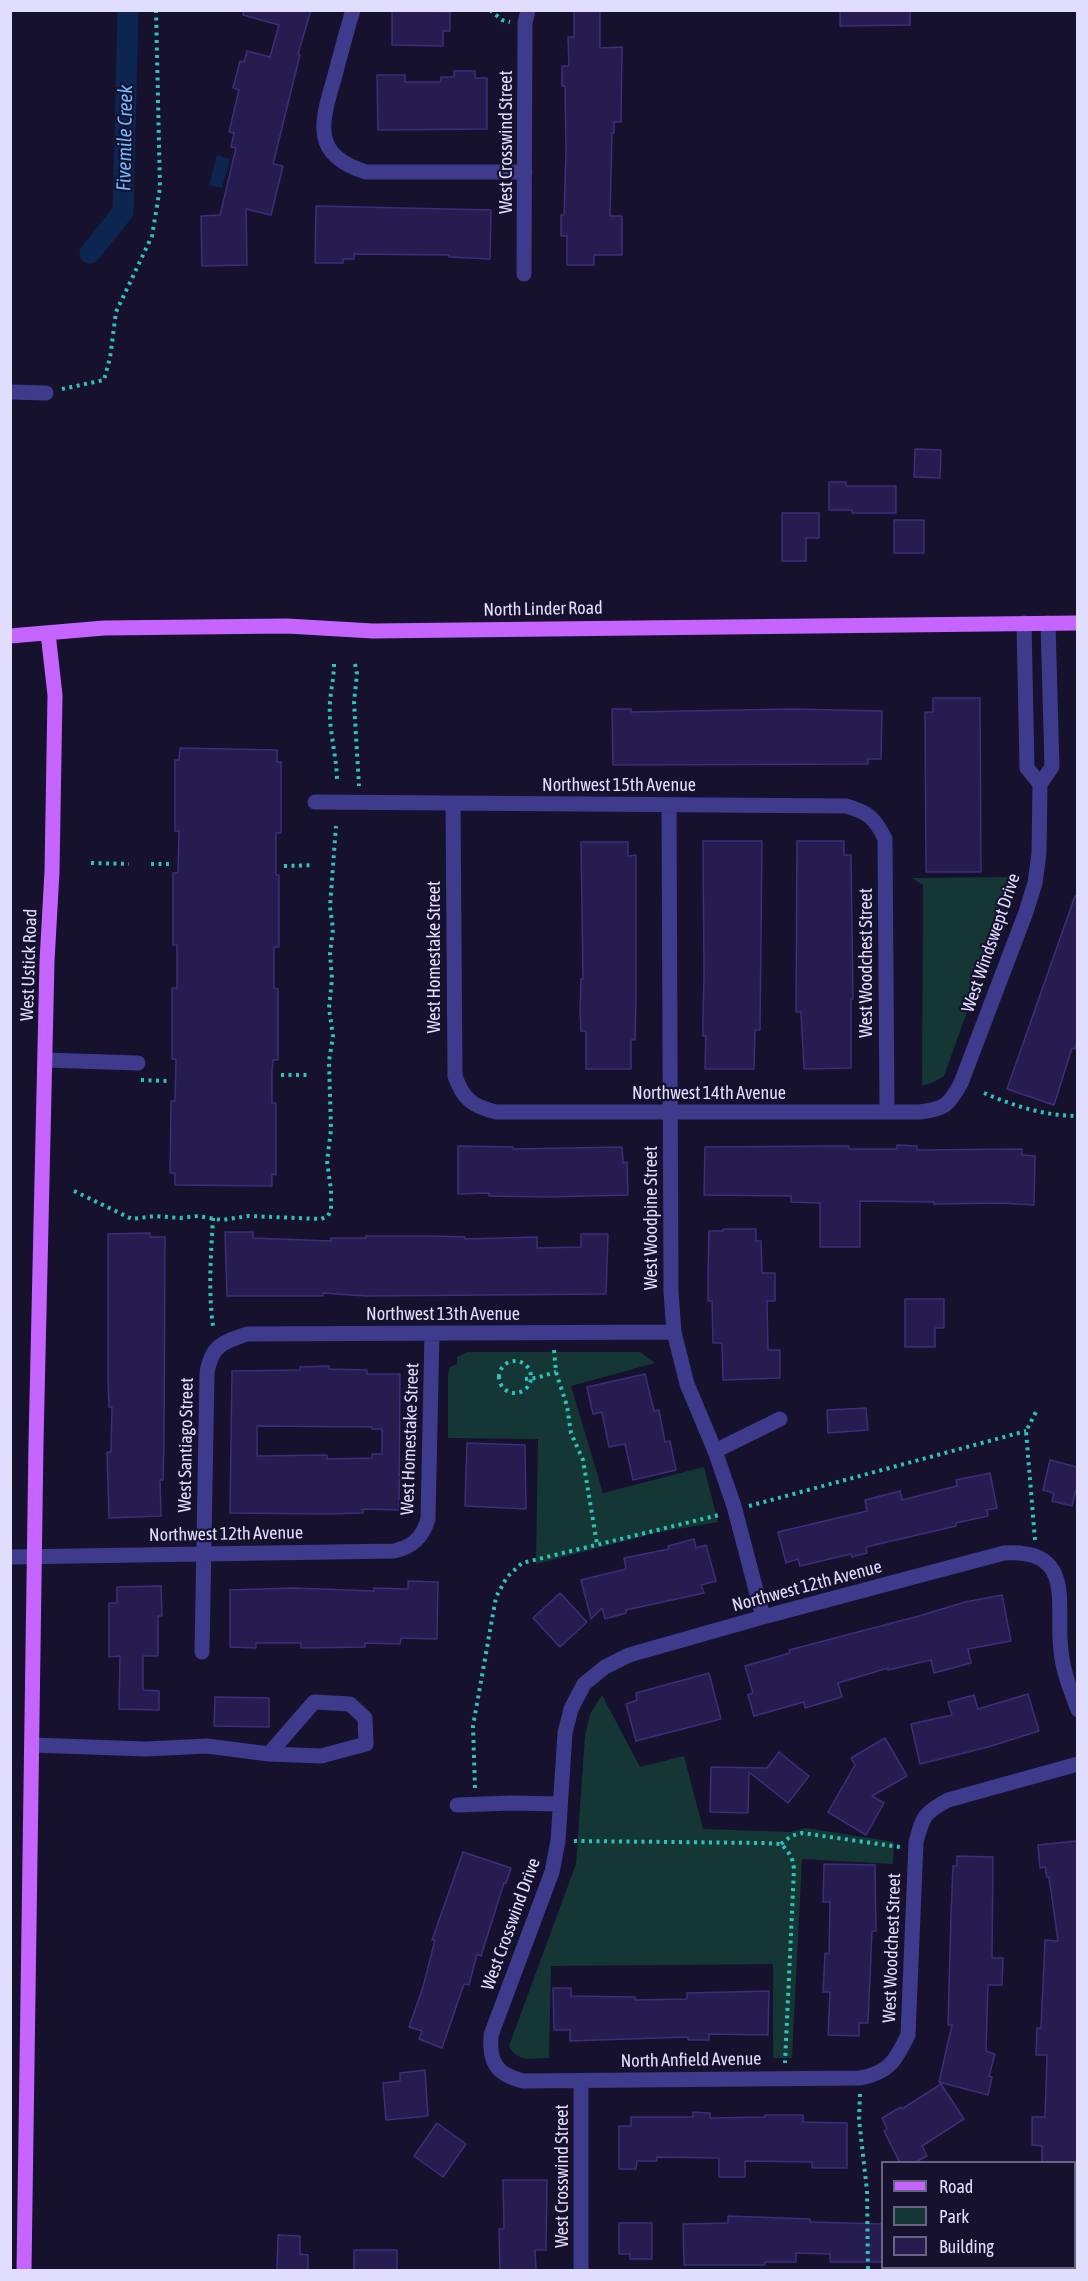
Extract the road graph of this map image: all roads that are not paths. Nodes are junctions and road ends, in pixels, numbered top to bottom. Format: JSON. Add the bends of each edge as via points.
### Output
{"nodes":[{"id":1,"x":353,"y":10,"type":"edge"},
{"id":2,"x":528,"y":10,"type":"edge"},
{"id":3,"x":525,"y":172,"type":"junction"},
{"id":4,"x":524,"y":274,"type":"dead end"},
{"id":5,"x":10,"y":392,"type":"edge"},
{"id":6,"x":46,"y":393,"type":"road end"},
{"id":7,"x":1024,"y":623,"type":"junction"},
{"id":8,"x":1048,"y":623,"type":"junction"},
{"id":9,"x":1077,"y":623,"type":"edge"},
{"id":10,"x":48,"y":633,"type":"junction"},
{"id":11,"x":10,"y":636,"type":"edge"},
{"id":12,"x":1040,"y":784,"type":"junction"},
{"id":13,"x":315,"y":802,"type":"dead end"},
{"id":14,"x":453,"y":804,"type":"junction"},
{"id":15,"x":669,"y":805,"type":"junction"},
{"id":16,"x":871,"y":816,"type":"joint"},
{"id":17,"x":45,"y":1060,"type":"junction"},
{"id":18,"x":138,"y":1063,"type":"dead end"},
{"id":19,"x":472,"y":1104,"type":"joint"},
{"id":20,"x":946,"y":1106,"type":"joint"},
{"id":21,"x":670,"y":1112,"type":"junction"},
{"id":22,"x":887,"y":1112,"type":"junction"},
{"id":23,"x":674,"y":1332,"type":"junction"},
{"id":24,"x":432,"y":1333,"type":"junction"},
{"id":25,"x":215,"y":1348,"type":"joint"},
{"id":26,"x":780,"y":1419,"type":"dead end"},
{"id":27,"x":715,"y":1451,"type":"junction"},
{"id":28,"x":415,"y":1542,"type":"joint"},
{"id":29,"x":204,"y":1553,"type":"junction"},
{"id":30,"x":10,"y":1557,"type":"edge"},
{"id":31,"x":34,"y":1557,"type":"junction"},
{"id":32,"x":763,"y":1617,"type":"junction"},
{"id":33,"x":202,"y":1652,"type":"dead end"},
{"id":34,"x":584,"y":1684,"type":"joint"},
{"id":35,"x":1077,"y":1710,"type":"edge"},
{"id":36,"x":32,"y":1745,"type":"junction"},
{"id":37,"x":269,"y":1754,"type":"junction"},
{"id":38,"x":1077,"y":1764,"type":"edge"},
{"id":39,"x":560,"y":1804,"type":"junction"},
{"id":40,"x":458,"y":1805,"type":"dead end"},
{"id":41,"x":498,"y":2070,"type":"joint"},
{"id":42,"x":885,"y":2070,"type":"joint"},
{"id":43,"x":581,"y":2081,"type":"junction"},
{"id":44,"x":24,"y":2271,"type":"edge"},
{"id":45,"x":581,"y":2271,"type":"edge"}],
"edges":[{"from":1,"to":3,"type":"street","via":[[323,118],[323,136],[332,153],[351,168],[366,172]]},
{"from":2,"to":3,"type":"street","name":"West Crosswind Street"},
{"from":3,"to":4,"type":"street","name":"West Crosswind Street"},
{"from":5,"to":6,"type":"street"},
{"from":7,"to":8,"type":"main road","name":"North Linder Road"},
{"from":7,"to":10,"type":"main road","name":"North Linder Road","via":[[373,631],[287,626],[117,627]]},
{"from":7,"to":12,"type":"street","name":"West Windswept Drive","via":[[1028,768]]},
{"from":8,"to":9,"type":"main road","name":"North Linder Road"},
{"from":8,"to":12,"type":"street","name":"West Windswept Drive","via":[[1052,767]]},
{"from":10,"to":11,"type":"main road","name":"North Linder Road"},
{"from":10,"to":17,"type":"main road","name":"West Ustick Road","via":[[55,695]]},
{"from":12,"to":20,"type":"street","name":"West Windswept Drive","via":[[1035,883],[961,1083]]},
{"from":13,"to":14,"type":"street","name":"Northwest 15th Avenue"},
{"from":14,"to":15,"type":"street","name":"Northwest 15th Avenue"},
{"from":14,"to":19,"type":"street","name":"West Homestake Street","via":[[454,1076],[460,1091]]},
{"from":15,"to":16,"type":"street","name":"Northwest 15th Avenue","via":[[846,806]]},
{"from":15,"to":21,"type":"street","name":"West Woodpine Street"},
{"from":16,"to":22,"type":"street","name":"West Woodchest Street","via":[[885,839]]},
{"from":17,"to":18,"type":"street"},
{"from":17,"to":31,"type":"main road","name":"West Ustick Road"},
{"from":19,"to":21,"type":"street","name":"Northwest 14th Avenue","via":[[496,1112]]},
{"from":20,"to":22,"type":"street","name":"Northwest 14th Avenue","via":[[927,1112]]},
{"from":21,"to":22,"type":"street","name":"Northwest 14th Avenue"},
{"from":21,"to":23,"type":"street","name":"West Woodpine Street"},
{"from":23,"to":24,"type":"street","name":"Northwest 13th Avenue"},
{"from":23,"to":27,"type":"street","name":"West Woodpine Street","via":[[687,1384]]},
{"from":24,"to":25,"type":"street","name":"Northwest 13th Avenue","via":[[247,1334]]},
{"from":24,"to":28,"type":"street","name":"West Homestake Street","via":[[429,1519]]},
{"from":25,"to":29,"type":"street","name":"West Santiago Street","via":[[207,1372]]},
{"from":26,"to":27,"type":"street"},
{"from":27,"to":32,"type":"street","name":"West Woodpine Street"},
{"from":28,"to":29,"type":"street","name":"Northwest 12th Avenue","via":[[394,1551]]},
{"from":29,"to":31,"type":"street","name":"Northwest 12th Avenue"},
{"from":29,"to":33,"type":"street","name":"West Santiago Street"},
{"from":30,"to":31,"type":"street","name":"Northwest 12th Avenue"},
{"from":31,"to":36,"type":"main road","name":"West Ustick Road"},
{"from":32,"to":34,"type":"street","name":"Northwest 12th Avenue","via":[[629,1655]]},
{"from":32,"to":35,"type":"street","name":"Northwest 12th Avenue","via":[[1018,1552],[1042,1560],[1056,1577],[1060,1594],[1060,1650]]},
{"from":34,"to":39,"type":"street","name":"West Crosswind Drive","via":[[571,1708],[565,1733]]},
{"from":36,"to":37,"type":"street","via":[[146,1749],[207,1746]]},
{"from":36,"to":44,"type":"main road","name":"West Ustick Road"},
{"from":37,"to":37,"type":"street","via":[[321,1756],[366,1744],[365,1718],[350,1704],[314,1702]]},
{"from":38,"to":42,"type":"street","name":"West Woodchest Street","via":[[948,1800],[929,1810],[921,1821],[915,1849],[908,2035],[898,2058]]},
{"from":39,"to":40,"type":"street"},
{"from":39,"to":41,"type":"street","name":"West Crosswind Drive","via":[[552,1872],[491,2035],[490,2052]]},
{"from":41,"to":43,"type":"street","name":"North Anfield Avenue","via":[[523,2081]]},
{"from":42,"to":43,"type":"street","name":"North Anfield Avenue","via":[[860,2078]]},
{"from":43,"to":45,"type":"street","name":"West Crosswind Street"}]}
